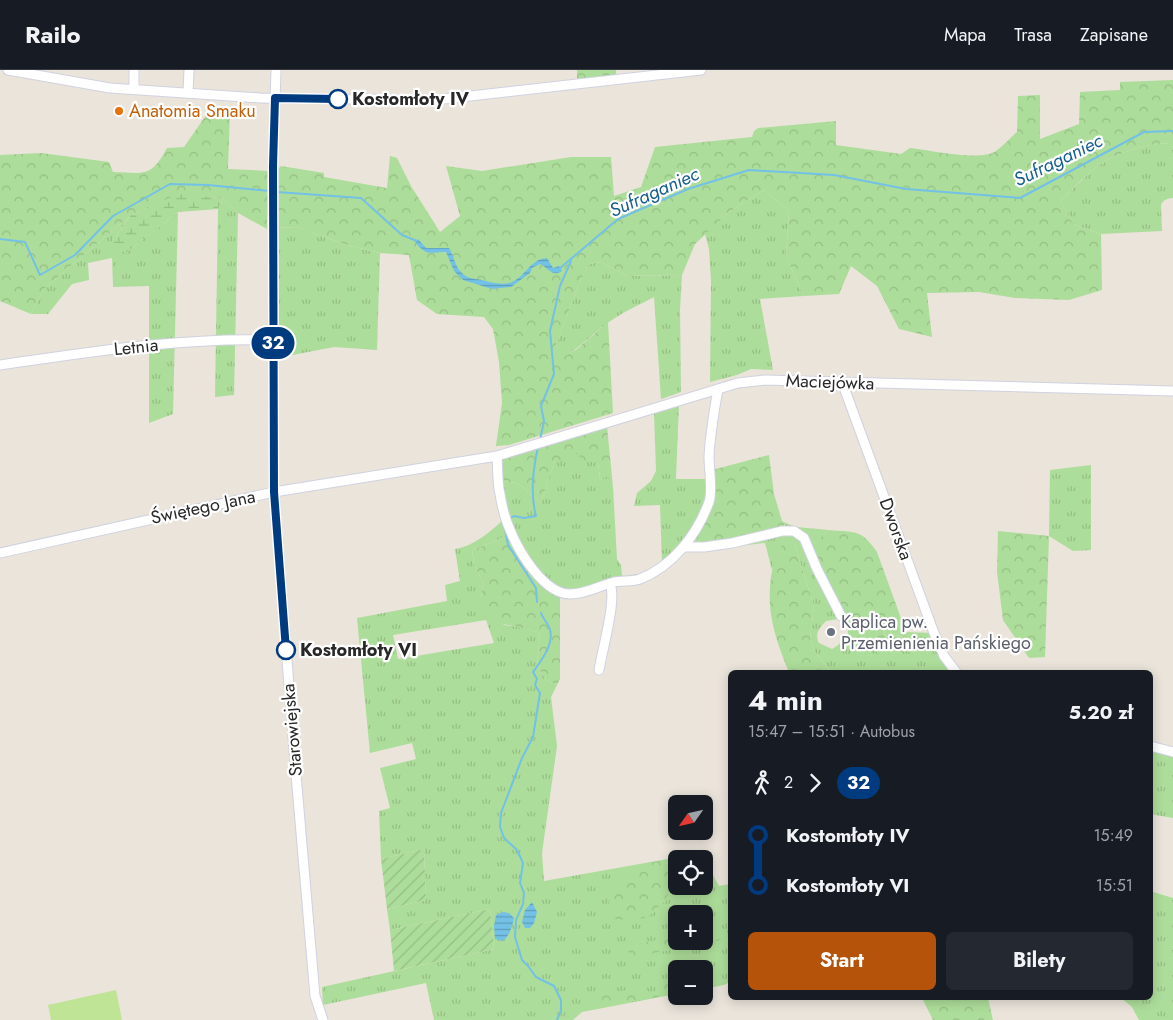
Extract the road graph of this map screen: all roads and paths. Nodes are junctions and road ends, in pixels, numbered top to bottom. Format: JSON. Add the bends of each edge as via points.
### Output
{"nodes":[{"id":1,"x":8,"y":70,"type":"edge"},
{"id":2,"x":134,"y":70,"type":"edge"},
{"id":3,"x":189,"y":70,"type":"edge"},
{"id":4,"x":276,"y":70,"type":"edge"},
{"id":5,"x":701,"y":70,"type":"edge"},
{"id":6,"x":134,"y":89,"type":"junction"},
{"id":7,"x":188,"y":93,"type":"junction"},
{"id":8,"x":275,"y":98,"type":"junction"},
{"id":9,"x":273,"y":340,"type":"junction"},
{"id":10,"x":0,"y":365,"type":"edge"},
{"id":11,"x":842,"y":382,"type":"junction"},
{"id":12,"x":718,"y":389,"type":"junction"},
{"id":13,"x":1173,"y":391,"type":"edge"},
{"id":14,"x":497,"y":456,"type":"junction"},
{"id":15,"x":274,"y":492,"type":"junction"},
{"id":16,"x":684,"y":547,"type":"junction"},
{"id":17,"x":0,"y":552,"type":"edge"},
{"id":18,"x":610,"y":584,"type":"junction"},
{"id":19,"x":841,"y":616,"type":"dead end"},
{"id":20,"x":599,"y":670,"type":"dead end"},
{"id":21,"x":954,"y":670,"type":"edge"},
{"id":22,"x":1153,"y":747,"type":"edge"},
{"id":23,"x":1173,"y":752,"type":"edge"},
{"id":24,"x":323,"y":1020,"type":"edge"}],
"edges":[{"from":1,"to":6,"type":"street","via":[[110,88]]},
{"from":2,"to":6,"type":"street"},
{"from":3,"to":7,"type":"street"},
{"from":4,"to":8,"type":"street"},
{"from":5,"to":8,"type":"street","via":[[435,100]]},
{"from":6,"to":7,"type":"street"},
{"from":7,"to":8,"type":"street"},
{"from":8,"to":9,"type":"street","name":"Starowiejska"},
{"from":9,"to":10,"type":"street","name":"Letnia","via":[[202,340]]},
{"from":9,"to":15,"type":"street","name":"Starowiejska"},
{"from":11,"to":12,"type":"street","name":"Maciejówka","via":[[765,380]]},
{"from":11,"to":13,"type":"street","name":"Maciejówka"},
{"from":11,"to":21,"type":"street","name":"Dworska","via":[[934,633]]},
{"from":12,"to":14,"type":"street","name":"Maciejówka"},
{"from":12,"to":16,"type":"street","via":[[710,436],[709,501]]},
{"from":14,"to":15,"type":"street","name":"Świętego Jana"},
{"from":14,"to":18,"type":"street","via":[[499,491],[510,530],[539,577],[553,589],[568,594]]},
{"from":15,"to":17,"type":"street","name":"Świętego Jana"},
{"from":15,"to":24,"type":"street","name":"Starowiejska","via":[[315,996]]},
{"from":16,"to":18,"type":"street","via":[[670,562],[651,574],[638,580]]},
{"from":16,"to":19,"type":"street","via":[[713,546],[794,531],[804,538]]},
{"from":18,"to":20,"type":"street","via":[[612,602]]},
{"from":22,"to":23,"type":"street"}]}
